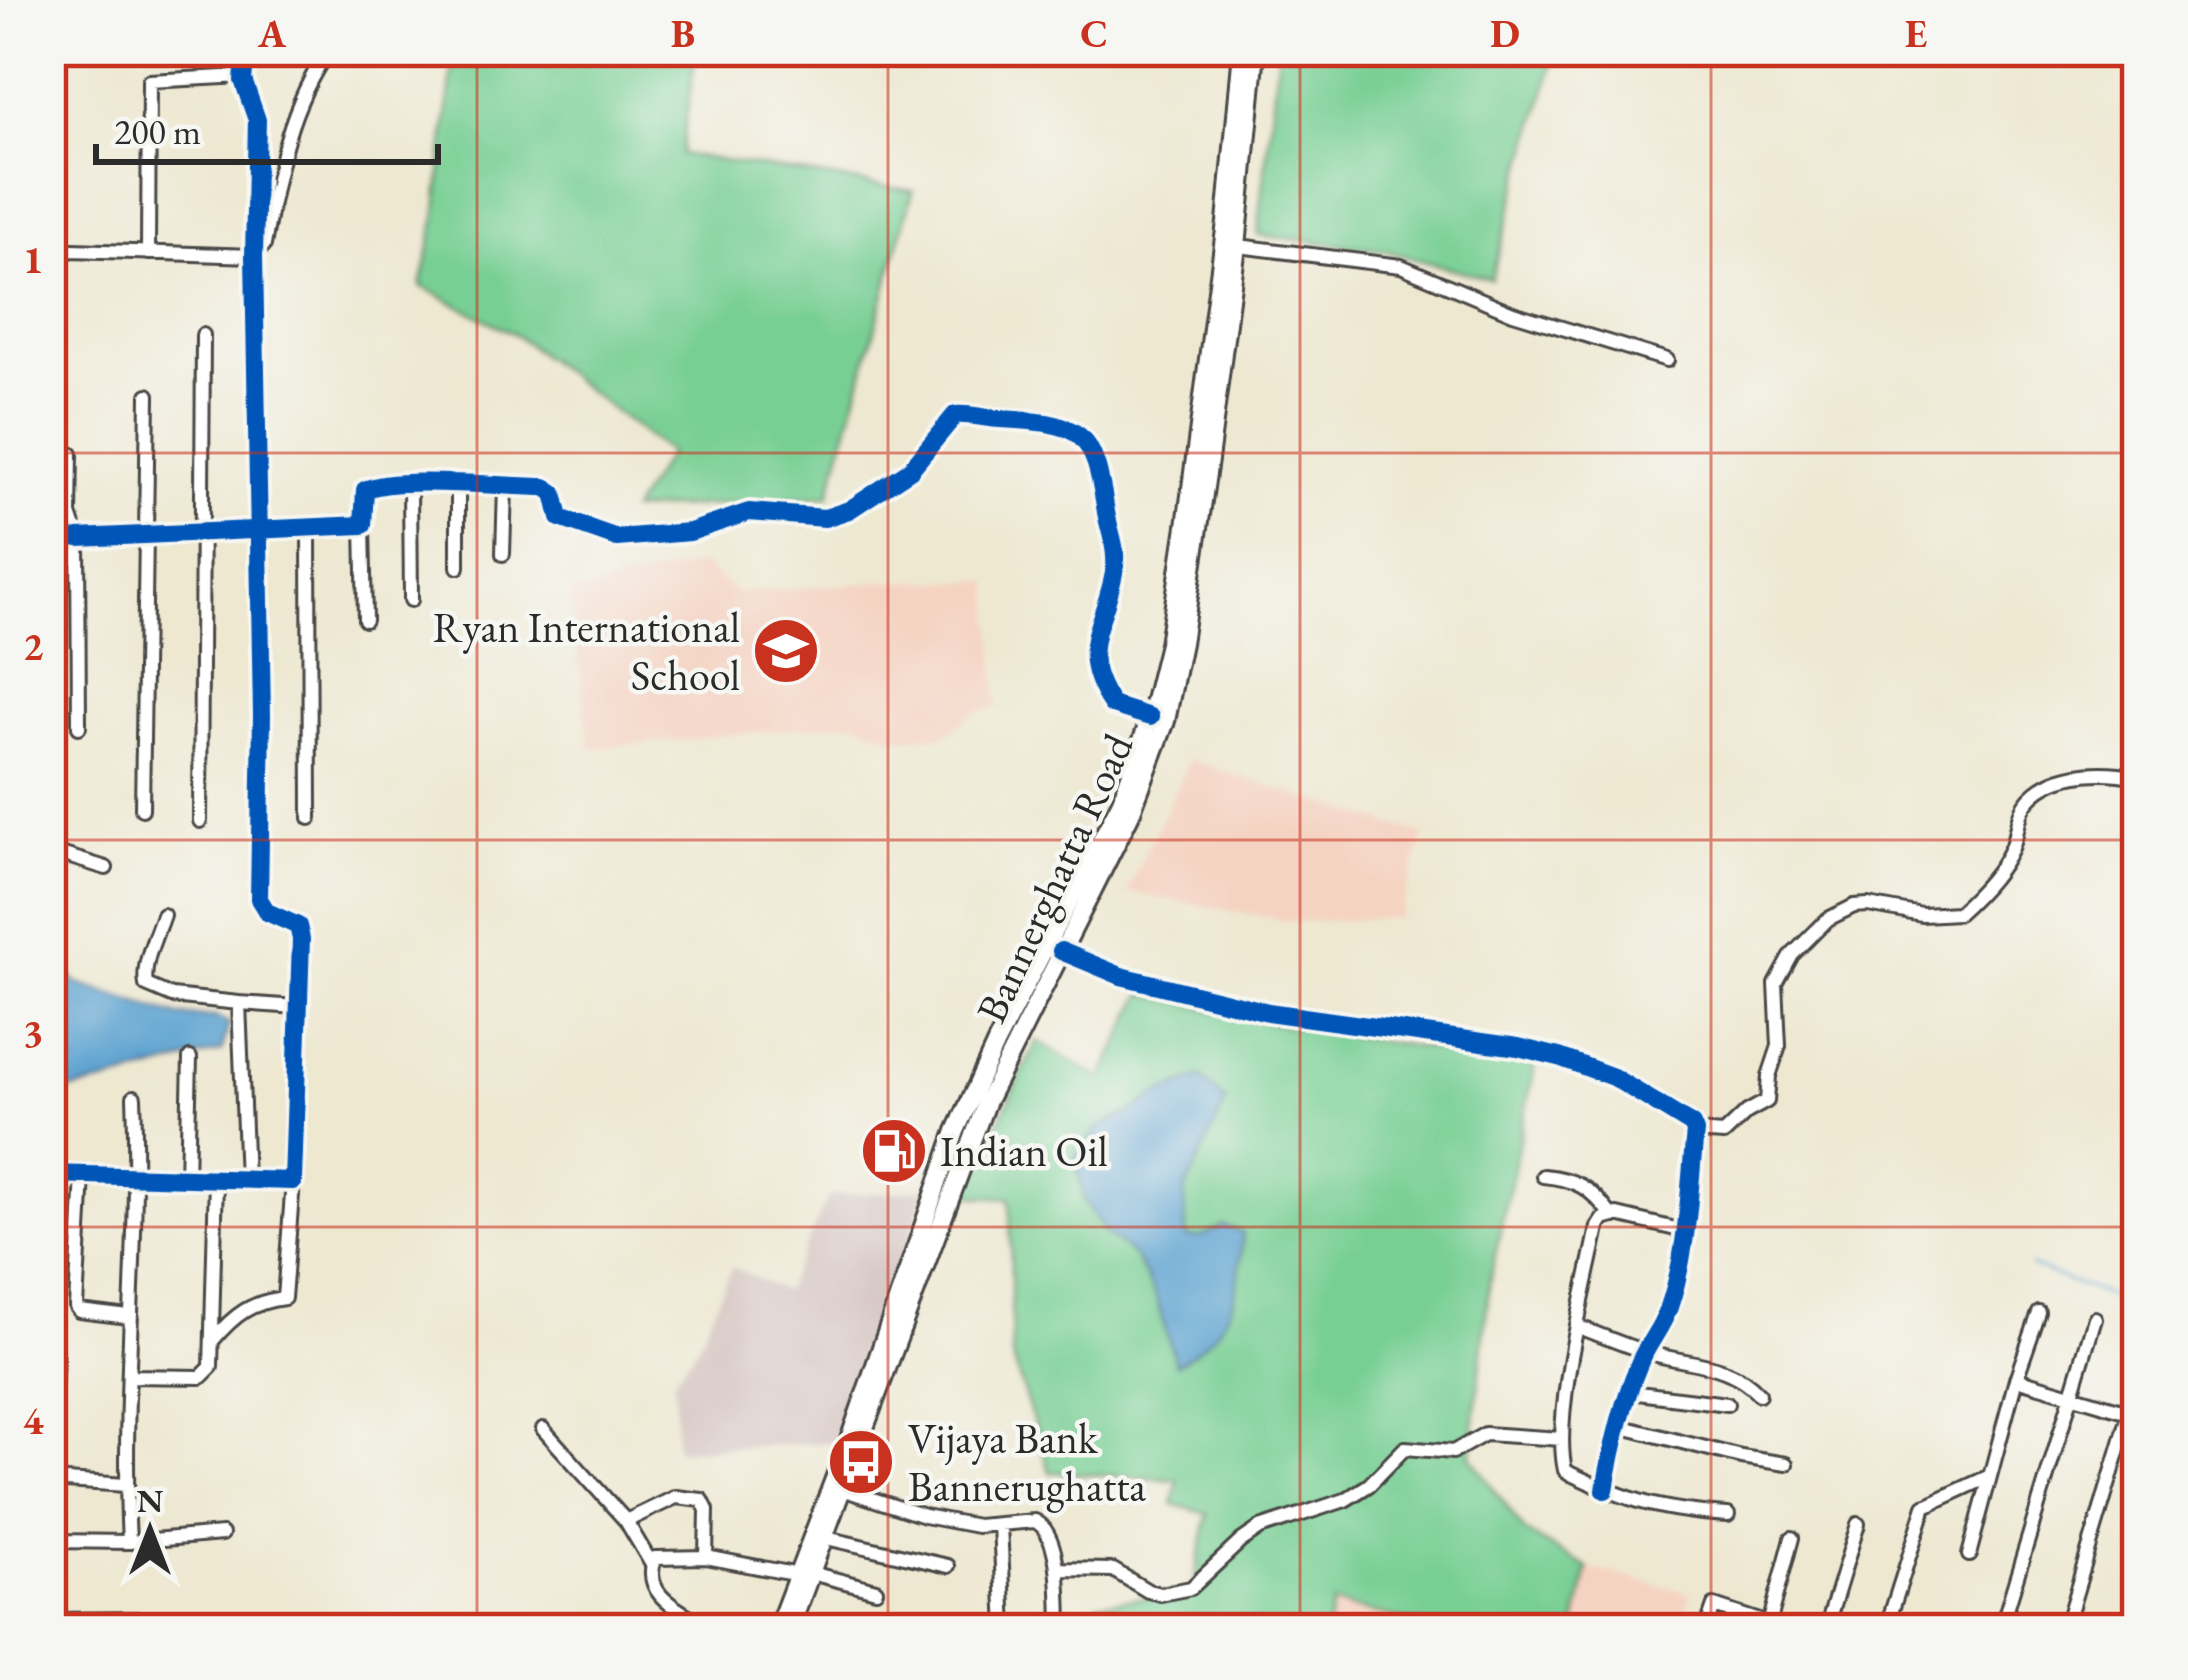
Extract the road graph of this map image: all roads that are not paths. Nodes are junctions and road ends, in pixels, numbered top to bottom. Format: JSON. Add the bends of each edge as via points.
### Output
{"nodes":[{"id":1,"x":246,"y":51,"type":"edge"},
{"id":2,"x":328,"y":51,"type":"edge"},
{"id":3,"x":1242,"y":51,"type":"edge"},
{"id":4,"x":1256,"y":51,"type":"edge"},
{"id":5,"x":243,"y":76,"type":"junction"},
{"id":6,"x":1230,"y":245,"type":"junction"},
{"id":7,"x":148,"y":253,"type":"junction"},
{"id":8,"x":254,"y":256,"type":"junction"},
{"id":9,"x":51,"y":264,"type":"edge"},
{"id":10,"x":203,"y":334,"type":"dead end"},
{"id":11,"x":1667,"y":360,"type":"dead end"},
{"id":12,"x":148,"y":395,"type":"dead end"},
{"id":13,"x":71,"y":454,"type":"dead end"},
{"id":14,"x":410,"y":484,"type":"junction"},
{"id":15,"x":458,"y":486,"type":"junction"},
{"id":16,"x":505,"y":487,"type":"junction"},
{"id":17,"x":51,"y":496,"type":"edge"},
{"id":18,"x":70,"y":514,"type":"junction"},
{"id":19,"x":363,"y":524,"type":"junction"},
{"id":20,"x":309,"y":527,"type":"junction"},
{"id":21,"x":201,"y":530,"type":"junction"},
{"id":22,"x":259,"y":530,"type":"junction"},
{"id":23,"x":145,"y":534,"type":"junction"},
{"id":24,"x":78,"y":538,"type":"junction"},
{"id":25,"x":503,"y":554,"type":"dead end"},
{"id":26,"x":458,"y":567,"type":"dead end"},
{"id":27,"x":411,"y":600,"type":"dead end"},
{"id":28,"x":365,"y":620,"type":"dead end"},
{"id":29,"x":1150,"y":717,"type":"junction"},
{"id":30,"x":79,"y":727,"type":"dead end"},
{"id":31,"x":2137,"y":777,"type":"edge"},
{"id":32,"x":142,"y":809,"type":"dead end"},
{"id":33,"x":310,"y":818,"type":"dead end"},
{"id":34,"x":200,"y":821,"type":"dead end"},
{"id":35,"x":51,"y":850,"type":"edge"},
{"id":36,"x":106,"y":868,"type":"dead end"},
{"id":37,"x":163,"y":915,"type":"dead end"},
{"id":38,"x":1061,"y":951,"type":"junction"},
{"id":39,"x":239,"y":1003,"type":"junction"},
{"id":40,"x":298,"y":1007,"type":"junction"},
{"id":41,"x":190,"y":1058,"type":"dead end"},
{"id":42,"x":134,"y":1097,"type":"dead end"},
{"id":43,"x":1695,"y":1132,"type":"junction"},
{"id":44,"x":51,"y":1174,"type":"edge"},
{"id":45,"x":82,"y":1175,"type":"junction"},
{"id":46,"x":1543,"y":1176,"type":"dead end"},
{"id":47,"x":137,"y":1177,"type":"junction"},
{"id":48,"x":187,"y":1178,"type":"junction"},
{"id":49,"x":216,"y":1179,"type":"junction"},
{"id":50,"x":246,"y":1180,"type":"junction"},
{"id":51,"x":292,"y":1181,"type":"junction"},
{"id":52,"x":1610,"y":1214,"type":"junction"},
{"id":53,"x":1684,"y":1231,"type":"junction"},
{"id":54,"x":910,"y":1290,"type":"junction"},
{"id":55,"x":2039,"y":1313,"type":"dead end"},
{"id":56,"x":129,"y":1317,"type":"junction"},
{"id":57,"x":2095,"y":1318,"type":"dead end"},
{"id":58,"x":1579,"y":1328,"type":"junction"},
{"id":59,"x":212,"y":1342,"type":"junction"},
{"id":60,"x":51,"y":1352,"type":"edge"},
{"id":61,"x":1645,"y":1352,"type":"junction"},
{"id":62,"x":129,"y":1376,"type":"junction"},
{"id":63,"x":2016,"y":1379,"type":"junction"},
{"id":64,"x":2137,"y":1389,"type":"edge"},
{"id":65,"x":1630,"y":1392,"type":"junction"},
{"id":66,"x":1759,"y":1394,"type":"dead end"},
{"id":67,"x":2070,"y":1395,"type":"junction"},
{"id":68,"x":1727,"y":1404,"type":"dead end"},
{"id":69,"x":2133,"y":1413,"type":"edge"},
{"id":70,"x":1619,"y":1426,"type":"junction"},
{"id":71,"x":543,"y":1429,"type":"dead end"},
{"id":72,"x":1562,"y":1439,"type":"junction"},
{"id":73,"x":51,"y":1442,"type":"edge"},
{"id":74,"x":1786,"y":1464,"type":"dead end"},
{"id":75,"x":1988,"y":1477,"type":"junction"},
{"id":76,"x":51,"y":1480,"type":"edge"},
{"id":77,"x":126,"y":1485,"type":"junction"},
{"id":78,"x":845,"y":1490,"type":"junction"},
{"id":79,"x":1605,"y":1490,"type":"junction"},
{"id":80,"x":1728,"y":1514,"type":"dead end"},
{"id":81,"x":626,"y":1521,"type":"junction"},
{"id":82,"x":1858,"y":1524,"type":"dead end"},
{"id":83,"x":1000,"y":1525,"type":"junction"},
{"id":84,"x":222,"y":1534,"type":"dead end"},
{"id":85,"x":826,"y":1538,"type":"junction"},
{"id":86,"x":1792,"y":1538,"type":"dead end"},
{"id":87,"x":51,"y":1541,"type":"edge"},
{"id":88,"x":129,"y":1542,"type":"junction"},
{"id":89,"x":1969,"y":1555,"type":"dead end"},
{"id":90,"x":706,"y":1556,"type":"junction"},
{"id":91,"x":651,"y":1563,"type":"junction"},
{"id":92,"x":948,"y":1566,"type":"dead end"},
{"id":93,"x":1057,"y":1569,"type":"junction"},
{"id":94,"x":805,"y":1574,"type":"junction"},
{"id":95,"x":876,"y":1590,"type":"dead end"},
{"id":96,"x":2137,"y":1600,"type":"edge"},
{"id":97,"x":51,"y":1622,"type":"edge"},
{"id":98,"x":2132,"y":1624,"type":"edge"},
{"id":99,"x":1768,"y":1627,"type":"edge"},
{"id":100,"x":182,"y":1629,"type":"edge"},
{"id":101,"x":710,"y":1629,"type":"edge"},
{"id":102,"x":777,"y":1629,"type":"edge"},
{"id":103,"x":790,"y":1629,"type":"edge"},
{"id":104,"x":1005,"y":1629,"type":"edge"},
{"id":105,"x":1060,"y":1629,"type":"edge"},
{"id":106,"x":1706,"y":1629,"type":"edge"},
{"id":107,"x":1784,"y":1629,"type":"edge"},
{"id":108,"x":1826,"y":1629,"type":"edge"},
{"id":109,"x":1886,"y":1629,"type":"edge"},
{"id":110,"x":2001,"y":1629,"type":"edge"},
{"id":111,"x":2066,"y":1629,"type":"edge"}],
"edges":[{"from":1,"to":5,"type":"street"},
{"from":2,"to":8,"type":"street","via":[[292,119],[264,245]]},
{"from":3,"to":6,"type":"main road","name":"Bannerghatta Road"},
{"from":4,"to":6,"type":"main road","name":"Bannerghatta Road"},
{"from":5,"to":7,"type":"street","via":[[148,81]]},
{"from":5,"to":8,"type":"street","via":[[257,120]]},
{"from":6,"to":11,"type":"street","via":[[1401,266],[1513,313]]},
{"from":6,"to":29,"type":"main road","name":"Bannerghatta Road"},
{"from":6,"to":38,"type":"main road","name":"Bannerghatta Road","via":[[1166,721],[1130,816]]},
{"from":7,"to":8,"type":"street"},
{"from":7,"to":9,"type":"street","via":[[72,250]]},
{"from":8,"to":22,"type":"street"},
{"from":10,"to":21,"type":"street"},
{"from":12,"to":23,"type":"street"},
{"from":13,"to":18,"type":"street"},
{"from":14,"to":15,"type":"street"},
{"from":14,"to":19,"type":"street","via":[[365,490]]},
{"from":14,"to":27,"type":"street"},
{"from":15,"to":16,"type":"street"},
{"from":15,"to":26,"type":"street"},
{"from":16,"to":25,"type":"street"},
{"from":16,"to":29,"type":"street","via":[[550,489],[560,518],[617,538],[690,532],[749,512],[825,518],[910,470],[955,415],[1066,427],[1099,464],[1116,551],[1094,641],[1095,673],[1112,705]]},
{"from":17,"to":18,"type":"street"},
{"from":18,"to":24,"type":"street"},
{"from":19,"to":20,"type":"street"},
{"from":19,"to":28,"type":"street"},
{"from":20,"to":22,"type":"street"},
{"from":20,"to":33,"type":"street"},
{"from":21,"to":22,"type":"street"},
{"from":21,"to":23,"type":"street"},
{"from":21,"to":34,"type":"street"},
{"from":22,"to":40,"type":"street","via":[[260,899],[267,912],[298,926]]},
{"from":23,"to":24,"type":"street"},
{"from":23,"to":32,"type":"street"},
{"from":24,"to":30,"type":"street"},
{"from":29,"to":54,"type":"main road","name":"Bannerghatta Road","via":[[1121,801],[956,1131]]},
{"from":31,"to":43,"type":"street","via":[[2068,777],[2035,792],[2005,859],[1958,913],[1868,905],[1828,919],[1776,984],[1779,1054],[1767,1101],[1724,1134]]},
{"from":35,"to":36,"type":"street"},
{"from":37,"to":39,"type":"street","via":[[146,985]]},
{"from":38,"to":43,"type":"street","via":[[1121,976],[1268,1012],[1559,1057],[1613,1077]]},
{"from":38,"to":54,"type":"main road","name":"Bannerghatta Road","via":[[986,1102]]},
{"from":39,"to":40,"type":"street"},
{"from":39,"to":50,"type":"street"},
{"from":40,"to":51,"type":"street"},
{"from":41,"to":48,"type":"street"},
{"from":42,"to":47,"type":"street"},
{"from":43,"to":53,"type":"street"},
{"from":44,"to":45,"type":"street"},
{"from":45,"to":47,"type":"street"},
{"from":45,"to":56,"type":"street","via":[[76,1307]]},
{"from":46,"to":52,"type":"street","via":[[1589,1188]]},
{"from":47,"to":48,"type":"street"},
{"from":47,"to":56,"type":"street"},
{"from":48,"to":49,"type":"street"},
{"from":49,"to":50,"type":"street"},
{"from":49,"to":59,"type":"street"},
{"from":50,"to":51,"type":"street"},
{"from":51,"to":59,"type":"street","via":[[284,1298],[243,1310]]},
{"from":52,"to":53,"type":"street"},
{"from":52,"to":58,"type":"street","via":[[1598,1228]]},
{"from":53,"to":61,"type":"street","via":[[1669,1308]]},
{"from":54,"to":78,"type":"main road","name":"Bannerghatta Road"},
{"from":54,"to":94,"type":"main road","name":"Bannerghatta Road"},
{"from":55,"to":63,"type":"street"},
{"from":56,"to":62,"type":"street"},
{"from":57,"to":67,"type":"street"},
{"from":58,"to":61,"type":"street"},
{"from":58,"to":72,"type":"street"},
{"from":59,"to":62,"type":"street","via":[[211,1367],[201,1377]]},
{"from":60,"to":73,"type":"street"},
{"from":61,"to":65,"type":"street"},
{"from":61,"to":66,"type":"street","via":[[1720,1368]]},
{"from":62,"to":77,"type":"street"},
{"from":63,"to":67,"type":"street"},
{"from":63,"to":75,"type":"street"},
{"from":64,"to":69,"type":"street"},
{"from":65,"to":68,"type":"street"},
{"from":65,"to":70,"type":"street"},
{"from":67,"to":69,"type":"street"},
{"from":67,"to":110,"type":"street"},
{"from":69,"to":111,"type":"street"},
{"from":70,"to":74,"type":"street"},
{"from":70,"to":79,"type":"street"},
{"from":71,"to":81,"type":"street"},
{"from":72,"to":79,"type":"street","via":[[1565,1470]]},
{"from":72,"to":93,"type":"street","via":[[1484,1435],[1453,1452],[1406,1448],[1345,1500],[1260,1528],[1191,1588],[1148,1591],[1113,1570]]},
{"from":75,"to":89,"type":"street"},
{"from":75,"to":109,"type":"street","via":[[1925,1506]]},
{"from":76,"to":77,"type":"street"},
{"from":77,"to":88,"type":"street"},
{"from":78,"to":83,"type":"street","via":[[924,1516]]},
{"from":78,"to":85,"type":"main road","name":"Bannerghatta Road"},
{"from":79,"to":80,"type":"street","via":[[1669,1511]]},
{"from":81,"to":90,"type":"street","via":[[676,1497],[702,1500]]},
{"from":81,"to":91,"type":"street"},
{"from":82,"to":108,"type":"street"},
{"from":83,"to":93,"type":"street","via":[[1044,1525]]},
{"from":83,"to":104,"type":"street"},
{"from":84,"to":88,"type":"street"},
{"from":85,"to":92,"type":"street"},
{"from":85,"to":94,"type":"main road","name":"Bannerghatta Road"},
{"from":86,"to":99,"type":"street"},
{"from":87,"to":88,"type":"street"},
{"from":90,"to":91,"type":"street"},
{"from":90,"to":94,"type":"street"},
{"from":91,"to":101,"type":"street","via":[[661,1600]]},
{"from":93,"to":105,"type":"street"},
{"from":94,"to":95,"type":"street"},
{"from":94,"to":102,"type":"main road","name":"Bannerghatta Road"},
{"from":94,"to":103,"type":"main road","name":"Bannerghatta Road"},
{"from":96,"to":98,"type":"street"},
{"from":97,"to":100,"type":"main road"},
{"from":99,"to":106,"type":"street","via":[[1714,1606]]},
{"from":99,"to":107,"type":"street"}]}
